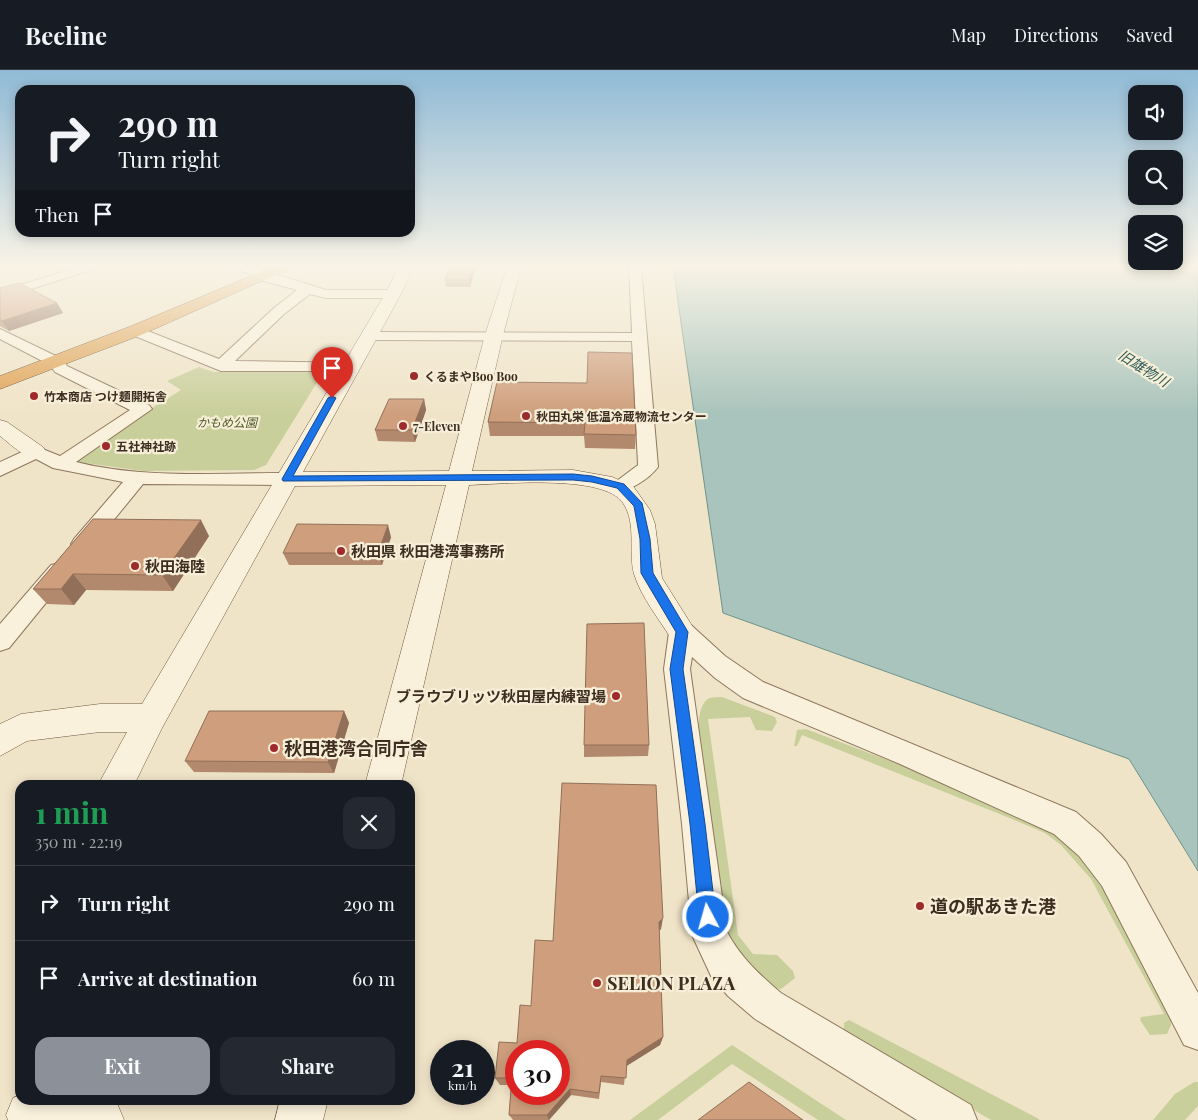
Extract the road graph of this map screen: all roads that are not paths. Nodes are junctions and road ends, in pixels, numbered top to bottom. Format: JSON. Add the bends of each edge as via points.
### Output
{"nodes":[{"id":1,"x":171,"y":316,"type":"edge"},
{"id":2,"x":274,"y":316,"type":"edge"},
{"id":3,"x":380,"y":316,"type":"edge"},
{"id":4,"x":500,"y":316,"type":"edge"},
{"id":5,"x":637,"y":316,"type":"edge"},
{"id":6,"x":135,"y":331,"type":"junction"},
{"id":7,"x":0,"y":333,"type":"edge"},
{"id":8,"x":494,"y":335,"type":"junction"},
{"id":9,"x":369,"y":336,"type":"junction"},
{"id":10,"x":638,"y":336,"type":"junction"},
{"id":11,"x":56,"y":362,"type":"junction"},
{"id":12,"x":221,"y":366,"type":"junction"},
{"id":13,"x":350,"y":366,"type":"junction"},
{"id":14,"x":0,"y":383,"type":"edge"},
{"id":15,"x":0,"y":426,"type":"edge"},
{"id":16,"x":35,"y":452,"type":"junction"},
{"id":17,"x":60,"y":464,"type":"junction"},
{"id":18,"x":0,"y":470,"type":"edge"},
{"id":19,"x":458,"y":477,"type":"junction"},
{"id":20,"x":137,"y":478,"type":"junction"},
{"id":21,"x":286,"y":479,"type":"junction"},
{"id":22,"x":620,"y":486,"type":"junction"},
{"id":23,"x":682,"y":632,"type":"junction"},
{"id":24,"x":0,"y":641,"type":"edge"},
{"id":25,"x":151,"y":718,"type":"junction"},
{"id":26,"x":0,"y":741,"type":"edge"},
{"id":27,"x":119,"y":780,"type":"edge"},
{"id":28,"x":384,"y":780,"type":"edge"},
{"id":29,"x":1198,"y":1030,"type":"edge"},
{"id":30,"x":74,"y":1105,"type":"edge"},
{"id":31,"x":81,"y":1105,"type":"edge"},
{"id":32,"x":303,"y":1105,"type":"edge"},
{"id":33,"x":31,"y":1112,"type":"edge"},
{"id":34,"x":100,"y":1120,"type":"edge"},
{"id":35,"x":299,"y":1120,"type":"edge"},
{"id":36,"x":956,"y":1120,"type":"edge"}],
"edges":[{"from":1,"to":6,"type":"highway"},
{"from":2,"to":12,"type":"street"},
{"from":3,"to":9,"type":"street"},
{"from":4,"to":8,"type":"street"},
{"from":5,"to":10,"type":"street"},
{"from":6,"to":11,"type":"highway"},
{"from":6,"to":12,"type":"street"},
{"from":7,"to":11,"type":"street"},
{"from":8,"to":9,"type":"street"},
{"from":8,"to":10,"type":"street"},
{"from":8,"to":19,"type":"street"},
{"from":9,"to":13,"type":"street"},
{"from":10,"to":22,"type":"street","via":[[648,468]]},
{"from":11,"to":14,"type":"highway"},
{"from":11,"to":17,"type":"street","via":[[61,369],[143,409]]},
{"from":12,"to":13,"type":"street"},
{"from":13,"to":21,"type":"street"},
{"from":15,"to":16,"type":"street"},
{"from":16,"to":17,"type":"street"},
{"from":16,"to":18,"type":"street"},
{"from":17,"to":20,"type":"street","via":[[94,474]]},
{"from":19,"to":21,"type":"street"},
{"from":19,"to":22,"type":"street","via":[[573,477]]},
{"from":19,"to":28,"type":"street"},
{"from":20,"to":21,"type":"street"},
{"from":20,"to":24,"type":"street"},
{"from":21,"to":25,"type":"street"},
{"from":22,"to":23,"type":"street","via":[[638,505],[647,573]]},
{"from":23,"to":29,"type":"street","via":[[736,681],[753,690],[1065,823],[1090,845],[1114,874]]},
{"from":23,"to":36,"type":"street","via":[[677,669],[710,935],[724,963],[768,1006]]},
{"from":25,"to":26,"type":"street","via":[[100,718],[21,728]]},
{"from":25,"to":27,"type":"street"},
{"from":30,"to":33,"type":"street"},
{"from":31,"to":34,"type":"street"},
{"from":32,"to":35,"type":"street"}]}
